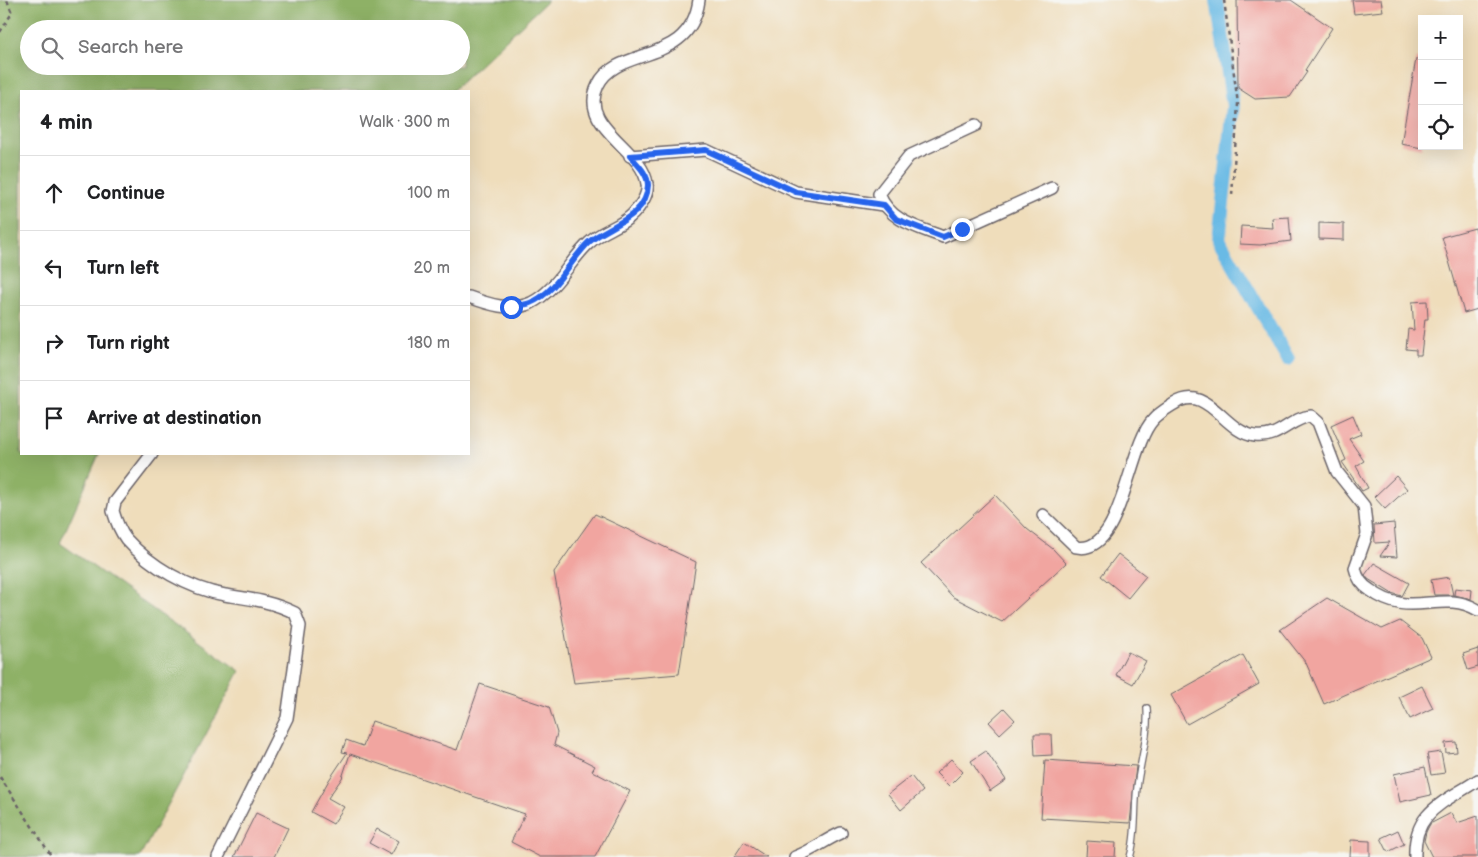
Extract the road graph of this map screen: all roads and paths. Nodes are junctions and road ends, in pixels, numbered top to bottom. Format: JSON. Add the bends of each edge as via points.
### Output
{"nodes":[{"id":1,"x":7,"y":0,"type":"edge"},
{"id":2,"x":699,"y":0,"type":"edge"},
{"id":3,"x":1224,"y":0,"type":"edge"},
{"id":4,"x":0,"y":32,"type":"edge"},
{"id":5,"x":976,"y":125,"type":"dead end"},
{"id":6,"x":630,"y":156,"type":"junction"},
{"id":7,"x":1052,"y":188,"type":"dead end"},
{"id":8,"x":1232,"y":196,"type":"dead end"},
{"id":9,"x":884,"y":205,"type":"junction"},
{"id":10,"x":470,"y":297,"type":"edge"},
{"id":11,"x":151,"y":455,"type":"edge"},
{"id":12,"x":1043,"y":516,"type":"dead end"},
{"id":13,"x":1478,"y":610,"type":"edge"},
{"id":14,"x":1147,"y":708,"type":"dead end"},
{"id":15,"x":0,"y":777,"type":"edge"},
{"id":16,"x":1478,"y":780,"type":"edge"},
{"id":17,"x":841,"y":833,"type":"dead end"},
{"id":18,"x":52,"y":857,"type":"edge"},
{"id":19,"x":218,"y":857,"type":"edge"},
{"id":20,"x":795,"y":857,"type":"edge"},
{"id":21,"x":1130,"y":857,"type":"edge"},
{"id":22,"x":1415,"y":857,"type":"edge"}],
"edges":[{"from":1,"to":4,"type":"path","via":[[12,13]]},
{"from":2,"to":6,"type":"street","via":[[697,15],[684,35],[651,54],[608,70],[598,84],[594,97],[595,111]]},
{"from":3,"to":8,"type":"path","via":[[1238,104]]},
{"from":5,"to":9,"type":"street","via":[[909,156],[879,194]]},
{"from":6,"to":9,"type":"street","via":[[706,150],[796,192]]},
{"from":6,"to":10,"type":"street","via":[[643,171],[648,185],[644,199],[624,221],[589,243],[550,288],[531,303],[511,307]]},
{"from":7,"to":9,"type":"street","via":[[943,237],[896,219]]},
{"from":11,"to":19,"type":"street","via":[[115,502],[112,511],[126,538],[144,555],[196,587],[279,605],[294,613],[300,626],[287,718]]},
{"from":12,"to":13,"type":"street","via":[[1076,547],[1082,549],[1096,544],[1106,533],[1119,507],[1145,429],[1161,412],[1186,398],[1203,400],[1236,428],[1253,436],[1273,434],[1310,416],[1318,422],[1337,472],[1364,506],[1367,534],[1355,568],[1363,585],[1381,598],[1398,604],[1445,601]]},
{"from":14,"to":21,"type":"lane","via":[[1148,732],[1140,766]]},
{"from":15,"to":18,"type":"path"},
{"from":16,"to":22,"type":"street","via":[[1427,815],[1416,831]]},
{"from":17,"to":20,"type":"street"}]}
